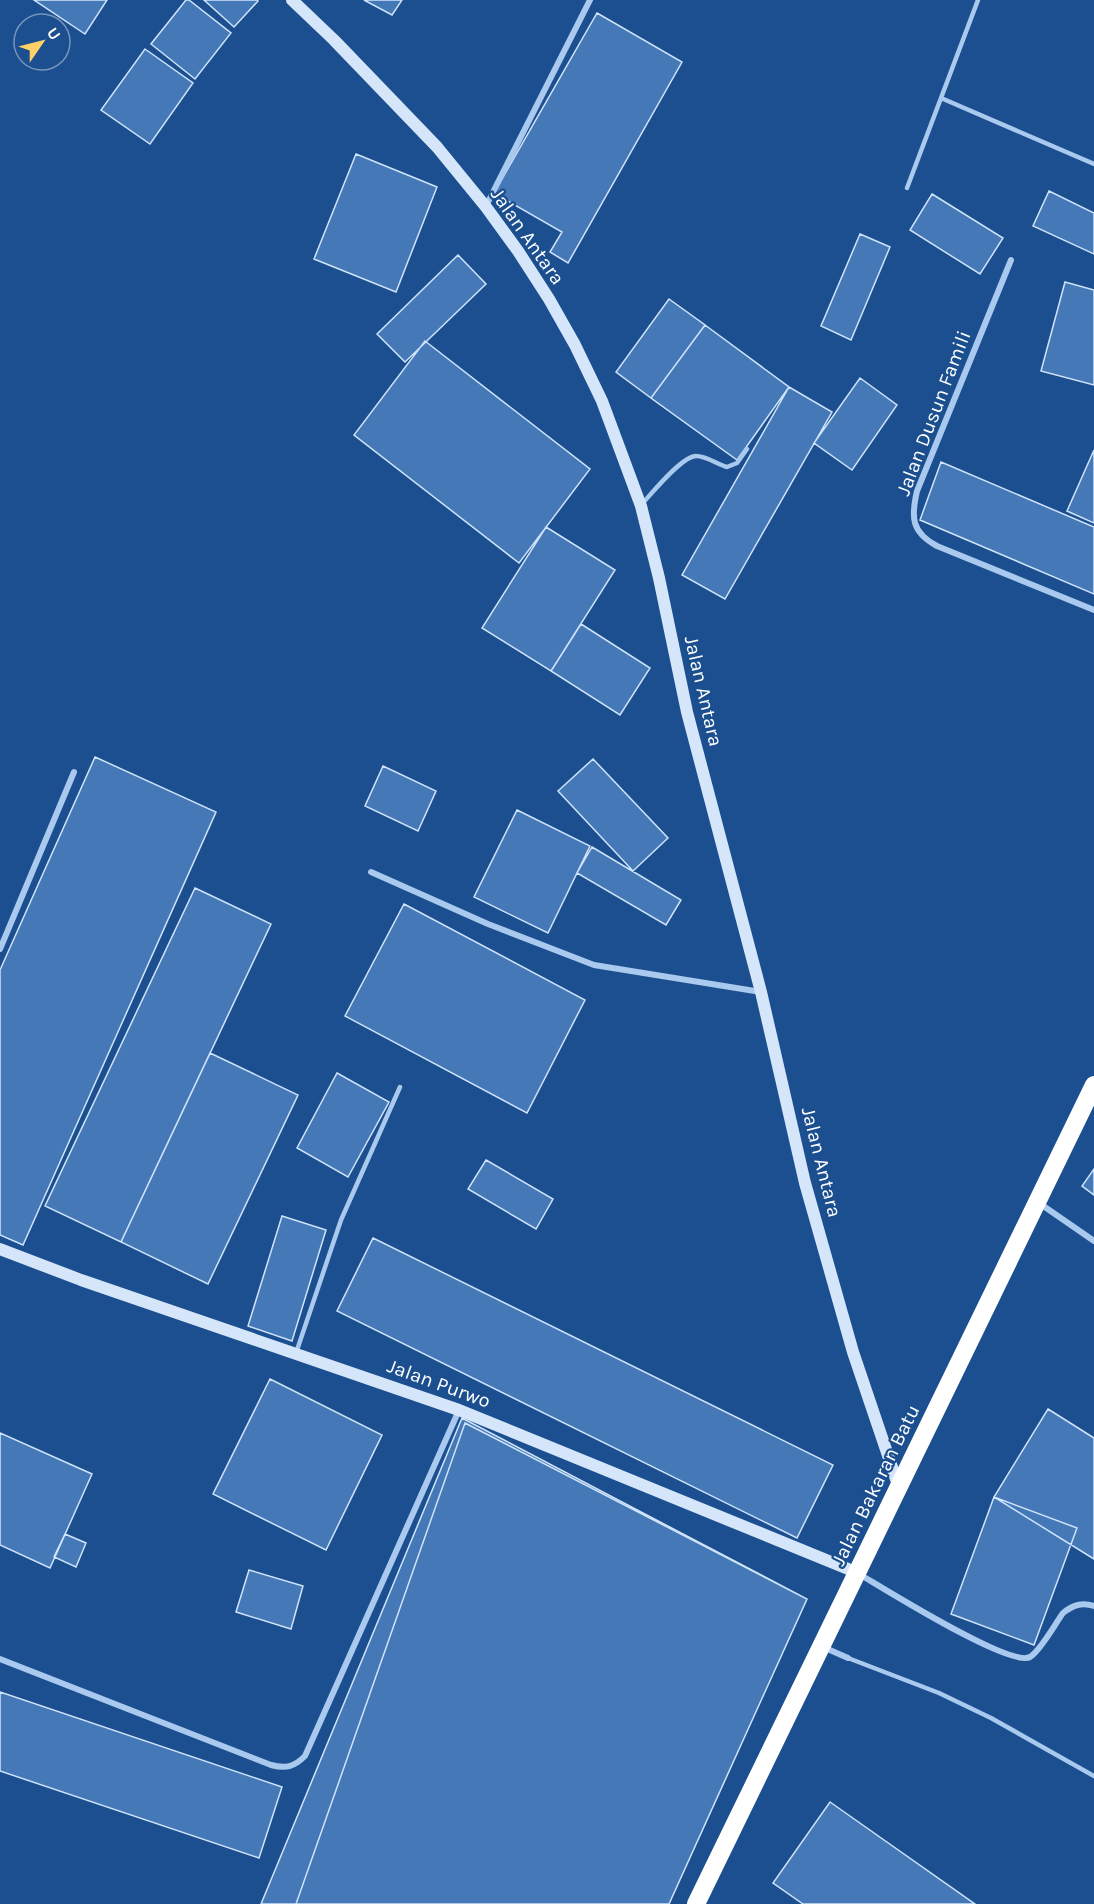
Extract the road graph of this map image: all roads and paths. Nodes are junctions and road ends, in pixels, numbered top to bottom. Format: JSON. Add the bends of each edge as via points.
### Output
{"nodes":[{"id":1,"x":292,"y":0,"type":"edge"},
{"id":2,"x":590,"y":0,"type":"edge"},
{"id":3,"x":978,"y":0,"type":"edge"},
{"id":4,"x":941,"y":98,"type":"junction"},
{"id":5,"x":1094,"y":164,"type":"edge"},
{"id":6,"x":907,"y":188,"type":"dead end"},
{"id":7,"x":486,"y":207,"type":"junction"},
{"id":8,"x":1011,"y":260,"type":"dead end"},
{"id":9,"x":747,"y":449,"type":"dead end"},
{"id":10,"x":641,"y":506,"type":"junction"},
{"id":11,"x":1094,"y":610,"type":"edge"},
{"id":12,"x":74,"y":772,"type":"dead end"},
{"id":13,"x":370,"y":872,"type":"dead end"},
{"id":14,"x":0,"y":949,"type":"edge"},
{"id":15,"x":761,"y":992,"type":"junction"},
{"id":16,"x":1094,"y":1085,"type":"edge"},
{"id":17,"x":400,"y":1087,"type":"dead end"},
{"id":18,"x":1038,"y":1202,"type":"junction"},
{"id":19,"x":1094,"y":1240,"type":"edge"},
{"id":20,"x":0,"y":1249,"type":"edge"},
{"id":21,"x":296,"y":1354,"type":"junction"},
{"id":22,"x":459,"y":1410,"type":"junction"},
{"id":23,"x":898,"y":1485,"type":"junction"},
{"id":24,"x":858,"y":1573,"type":"junction"},
{"id":25,"x":1094,"y":1606,"type":"edge"},
{"id":26,"x":820,"y":1646,"type":"junction"},
{"id":27,"x":848,"y":1658,"type":"joint"},
{"id":28,"x":0,"y":1659,"type":"edge"},
{"id":29,"x":1094,"y":1776,"type":"edge"},
{"id":30,"x":696,"y":1904,"type":"edge"}],
"edges":[{"from":1,"to":7,"type":"street","name":"Jalan Antara","via":[[436,147]]},
{"from":2,"to":7,"type":"street"},
{"from":3,"to":4,"type":"lane"},
{"from":4,"to":5,"type":"lane"},
{"from":4,"to":6,"type":"lane"},
{"from":7,"to":10,"type":"street","name":"Jalan Antara","via":[[518,251],[575,345],[602,401]]},
{"from":8,"to":11,"type":"street","name":"Jalan Dusun Famili","via":[[917,490],[914,522],[926,540],[937,546]]},
{"from":9,"to":10,"type":"lane","via":[[730,467],[691,457]]},
{"from":10,"to":15,"type":"street","name":"Jalan Antara","via":[[687,712]]},
{"from":12,"to":14,"type":"street"},
{"from":13,"to":15,"type":"street","via":[[594,964]]},
{"from":15,"to":23,"type":"street","name":"Jalan Antara","via":[[805,1183],[853,1352]]},
{"from":16,"to":18,"type":"highway","name":"Jalan Bakaran Batu"},
{"from":17,"to":21,"type":"lane","via":[[341,1220]]},
{"from":18,"to":19,"type":"street"},
{"from":18,"to":23,"type":"highway","name":"Jalan Bakaran Batu"},
{"from":20,"to":21,"type":"street","name":"Jalan Purwo"},
{"from":21,"to":22,"type":"street","name":"Jalan Purwo"},
{"from":22,"to":24,"type":"street","name":"Jalan Purwo"},
{"from":22,"to":28,"type":"street","via":[[305,1756],[291,1767],[271,1765]]},
{"from":23,"to":24,"type":"highway","name":"Jalan Bakaran Batu"},
{"from":24,"to":25,"type":"street","via":[[982,1645],[1018,1658],[1035,1653],[1069,1608]]},
{"from":24,"to":26,"type":"highway","name":"Jalan Bakaran Batu"},
{"from":26,"to":27,"type":"street"},
{"from":26,"to":30,"type":"highway","name":"Jalan Bakaran Batu"},
{"from":27,"to":29,"type":"lane","via":[[939,1693]]}]}
